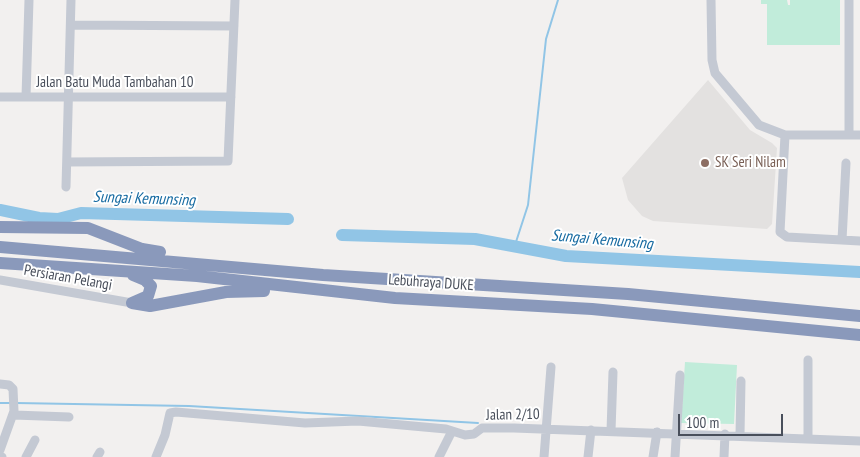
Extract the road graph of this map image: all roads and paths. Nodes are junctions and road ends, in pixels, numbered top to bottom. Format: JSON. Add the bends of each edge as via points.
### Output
{"nodes":[{"id":1,"x":29,"y":0,"type":"edge"},
{"id":2,"x":71,"y":0,"type":"edge"},
{"id":3,"x":235,"y":0,"type":"edge"},
{"id":4,"x":712,"y":0,"type":"edge"},
{"id":5,"x":849,"y":0,"type":"edge"},
{"id":6,"x":71,"y":25,"type":"junction"},
{"id":7,"x":234,"y":26,"type":"junction"},
{"id":8,"x":849,"y":65,"type":"junction"},
{"id":9,"x":860,"y":65,"type":"edge"},
{"id":10,"x":0,"y":97,"type":"edge"},
{"id":11,"x":26,"y":97,"type":"junction"},
{"id":12,"x":69,"y":97,"type":"junction"},
{"id":13,"x":230,"y":97,"type":"junction"},
{"id":14,"x":785,"y":135,"type":"junction"},
{"id":15,"x":849,"y":135,"type":"junction"},
{"id":16,"x":860,"y":135,"type":"edge"},
{"id":17,"x":67,"y":162,"type":"junction"},
{"id":18,"x":846,"y":163,"type":"dead end"},
{"id":19,"x":66,"y":187,"type":"dead end"},
{"id":20,"x":0,"y":227,"type":"edge"},
{"id":21,"x":842,"y":240,"type":"junction"},
{"id":22,"x":860,"y":241,"type":"edge"},
{"id":23,"x":0,"y":247,"type":"edge"},
{"id":24,"x":0,"y":262,"type":"edge"},
{"id":25,"x":124,"y":272,"type":"junction"},
{"id":26,"x":308,"y":274,"type":"junction"},
{"id":27,"x":0,"y":280,"type":"edge"},
{"id":28,"x":304,"y":289,"type":"junction"},
{"id":29,"x":132,"y":303,"type":"junction"},
{"id":30,"x":860,"y":316,"type":"edge"},
{"id":31,"x":860,"y":335,"type":"edge"},
{"id":32,"x":808,"y":360,"type":"dead end"},
{"id":33,"x":551,"y":367,"type":"dead end"},
{"id":34,"x":613,"y":372,"type":"dead end"},
{"id":35,"x":680,"y":375,"type":"dead end"},
{"id":36,"x":741,"y":381,"type":"dead end"},
{"id":37,"x":0,"y":384,"type":"edge"},
{"id":38,"x":14,"y":413,"type":"junction"},
{"id":39,"x":69,"y":417,"type":"dead end"},
{"id":40,"x":548,"y":428,"type":"junction"},
{"id":41,"x":591,"y":430,"type":"junction"},
{"id":42,"x":452,"y":431,"type":"junction"},
{"id":43,"x":611,"y":431,"type":"junction"},
{"id":44,"x":657,"y":432,"type":"junction"},
{"id":45,"x":676,"y":433,"type":"junction"},
{"id":46,"x":725,"y":434,"type":"junction"},
{"id":47,"x":740,"y":435,"type":"junction"},
{"id":48,"x":808,"y":438,"type":"junction"},
{"id":49,"x":35,"y":440,"type":"dead end"},
{"id":50,"x":860,"y":441,"type":"edge"},
{"id":51,"x":0,"y":450,"type":"edge"},
{"id":52,"x":26,"y":457,"type":"edge"},
{"id":53,"x":156,"y":457,"type":"edge"},
{"id":54,"x":439,"y":457,"type":"edge"},
{"id":55,"x":544,"y":457,"type":"edge"},
{"id":56,"x":588,"y":457,"type":"edge"},
{"id":57,"x":653,"y":457,"type":"edge"},
{"id":58,"x":675,"y":457,"type":"edge"},
{"id":59,"x":724,"y":457,"type":"edge"}],
"edges":[{"from":1,"to":11,"type":"street"},
{"from":2,"to":6,"type":"street"},
{"from":3,"to":7,"type":"street"},
{"from":4,"to":14,"type":"street","via":[[715,73],[759,125]]},
{"from":5,"to":8,"type":"street"},
{"from":6,"to":7,"type":"street"},
{"from":6,"to":12,"type":"street"},
{"from":7,"to":13,"type":"street"},
{"from":8,"to":9,"type":"street"},
{"from":8,"to":15,"type":"street"},
{"from":10,"to":11,"type":"street","name":"Jalan Batu Muda Tambahan 10"},
{"from":11,"to":12,"type":"street","name":"Jalan Batu Muda Tambahan 10"},
{"from":12,"to":13,"type":"street","name":"Jalan Batu Muda Tambahan 10"},
{"from":12,"to":17,"type":"street"},
{"from":13,"to":17,"type":"street","via":[[228,161]]},
{"from":14,"to":15,"type":"street"},
{"from":14,"to":21,"type":"street","via":[[780,232],[787,237]]},
{"from":15,"to":16,"type":"street"},
{"from":17,"to":19,"type":"street"},
{"from":18,"to":21,"type":"street"},
{"from":20,"to":26,"type":"highway","via":[[88,228],[142,249]]},
{"from":21,"to":22,"type":"street"},
{"from":23,"to":26,"type":"highway","name":"Lebuhraya DUKE"},
{"from":24,"to":25,"type":"highway","name":"Lebuhraya DUKE"},
{"from":25,"to":28,"type":"highway","name":"Lebuhraya DUKE","via":[[197,276]]},
{"from":25,"to":29,"type":"highway","via":[[145,280],[150,286],[148,296]]},
{"from":26,"to":30,"type":"highway","name":"Lebuhraya DUKE","via":[[628,294]]},
{"from":27,"to":29,"type":"street","name":"Persiaran Pelangi"},
{"from":28,"to":29,"type":"highway","via":[[226,292],[150,306]]},
{"from":28,"to":31,"type":"highway","name":"Lebuhraya DUKE","via":[[394,298],[592,309]]},
{"from":32,"to":48,"type":"street"},
{"from":33,"to":40,"type":"street"},
{"from":34,"to":43,"type":"street"},
{"from":35,"to":45,"type":"street"},
{"from":36,"to":47,"type":"street"},
{"from":37,"to":38,"type":"street","via":[[9,385],[14,394]]},
{"from":38,"to":39,"type":"street"},
{"from":38,"to":51,"type":"street"},
{"from":40,"to":41,"type":"street","name":"Jalan 2/10"},
{"from":40,"to":42,"type":"street","name":"Jalan 2/10","via":[[482,428],[474,434],[464,435]]},
{"from":40,"to":55,"type":"street"},
{"from":41,"to":43,"type":"street","name":"Jalan 2/10"},
{"from":41,"to":56,"type":"street"},
{"from":42,"to":53,"type":"street","name":"Jalan 2/10","via":[[358,421],[305,423],[170,413]]},
{"from":42,"to":54,"type":"street"},
{"from":43,"to":44,"type":"street","name":"Jalan 2/10"},
{"from":44,"to":45,"type":"street","name":"Jalan 2/10"},
{"from":44,"to":57,"type":"street"},
{"from":45,"to":46,"type":"street","name":"Jalan 2/10"},
{"from":45,"to":58,"type":"street"},
{"from":46,"to":47,"type":"street","name":"Jalan 2/10"},
{"from":46,"to":59,"type":"street"},
{"from":47,"to":48,"type":"street","name":"Jalan 2/10"},
{"from":48,"to":50,"type":"street","name":"Jalan 2/10"},
{"from":49,"to":52,"type":"street"}]}
